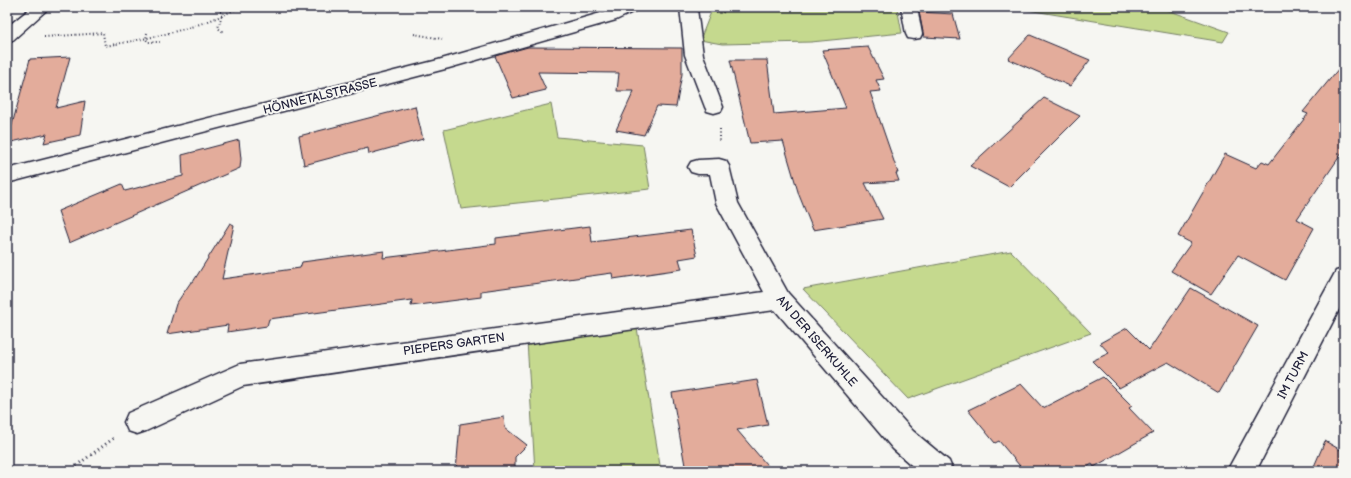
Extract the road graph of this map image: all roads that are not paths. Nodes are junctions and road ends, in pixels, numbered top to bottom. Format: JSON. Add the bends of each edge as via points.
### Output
{"nodes":[{"id":1,"x":42,"y":7,"type":"edge"},
{"id":2,"x":631,"y":7,"type":"edge"},
{"id":3,"x":688,"y":7,"type":"edge"},
{"id":4,"x":909,"y":7,"type":"edge"},
{"id":5,"x":914,"y":34,"type":"dead end"},
{"id":6,"x":7,"y":35,"type":"edge"},
{"id":7,"x":714,"y":106,"type":"road end"},
{"id":8,"x":709,"y":167,"type":"road end"},
{"id":9,"x":7,"y":176,"type":"edge"},
{"id":10,"x":1344,"y":278,"type":"edge"},
{"id":11,"x":780,"y":300,"type":"junction"},
{"id":12,"x":137,"y":422,"type":"road end"},
{"id":13,"x":939,"y":471,"type":"edge"},
{"id":14,"x":1241,"y":471,"type":"edge"}],
"edges":[{"from":1,"to":6,"type":"street"},
{"from":2,"to":9,"type":"street","name":"HÖNNETALSTRASSE","via":[[610,16],[443,64]]},
{"from":3,"to":7,"type":"street","via":[[694,55]]},
{"from":4,"to":5,"type":"street"},
{"from":8,"to":11,"type":"street","name":"AN DER ISERKUHLE"},
{"from":10,"to":14,"type":"street","name":"IM TURM"},
{"from":11,"to":12,"type":"street","name":"PIEPERS GARTEN","via":[[240,375]]},
{"from":11,"to":13,"type":"street","name":"AN DER ISERKUHLE","via":[[903,440]]}]}
